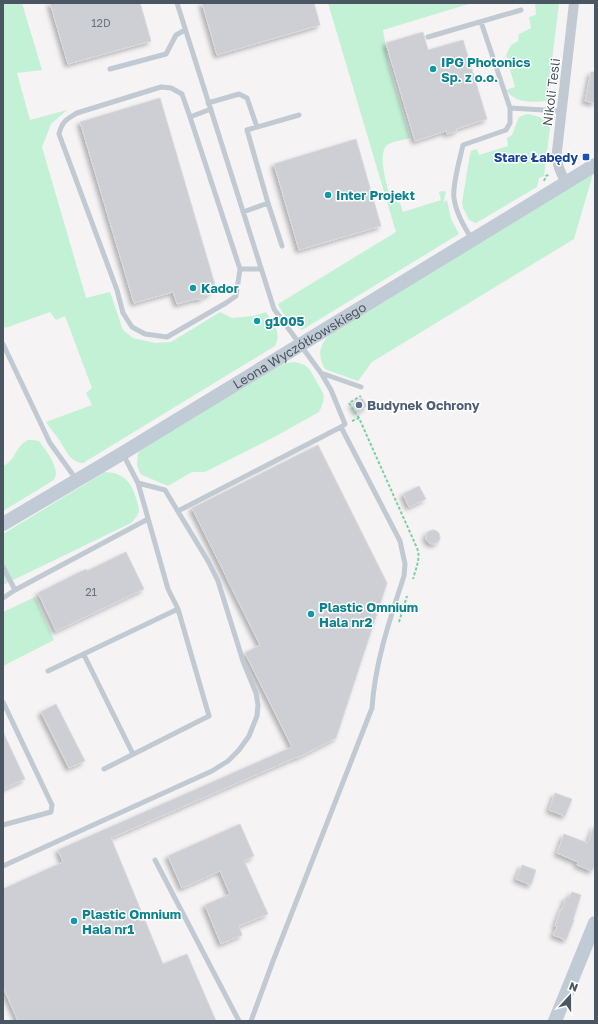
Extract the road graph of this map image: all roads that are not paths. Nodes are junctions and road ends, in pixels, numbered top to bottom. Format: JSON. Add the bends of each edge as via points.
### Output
{"nodes":[{"id":1,"x":177,"y":3,"type":"edge"},
{"id":2,"x":574,"y":3,"type":"edge"},
{"id":3,"x":521,"y":10,"type":"dead end"},
{"id":4,"x":480,"y":22,"type":"junction"},
{"id":5,"x":186,"y":30,"type":"junction"},
{"id":6,"x":428,"y":37,"type":"dead end"},
{"id":7,"x":110,"y":69,"type":"dead end"},
{"id":8,"x":208,"y":103,"type":"junction"},
{"id":9,"x":510,"y":108,"type":"junction"},
{"id":10,"x":210,"y":109,"type":"junction"},
{"id":11,"x":561,"y":111,"type":"junction"},
{"id":12,"x":299,"y":115,"type":"dead end"},
{"id":13,"x":190,"y":117,"type":"junction"},
{"id":14,"x":257,"y":127,"type":"junction"},
{"id":15,"x":595,"y":165,"type":"edge"},
{"id":16,"x":566,"y":183,"type":"junction"},
{"id":17,"x":268,"y":203,"type":"junction"},
{"id":18,"x":243,"y":212,"type":"junction"},
{"id":19,"x":472,"y":240,"type":"junction"},
{"id":20,"x":282,"y":246,"type":"dead end"},
{"id":21,"x":240,"y":269,"type":"junction"},
{"id":22,"x":261,"y":269,"type":"junction"},
{"id":23,"x":3,"y":344,"type":"edge"},
{"id":24,"x":301,"y":344,"type":"junction"},
{"id":25,"x":321,"y":373,"type":"junction"},
{"id":26,"x":361,"y":387,"type":"dead end"},
{"id":27,"x":341,"y":427,"type":"junction"},
{"id":28,"x":123,"y":453,"type":"junction"},
{"id":29,"x":76,"y":480,"type":"junction"},
{"id":30,"x":138,"y":483,"type":"junction"},
{"id":31,"x":178,"y":511,"type":"junction"},
{"id":32,"x":148,"y":519,"type":"junction"},
{"id":33,"x":3,"y":524,"type":"edge"},
{"id":34,"x":3,"y":567,"type":"edge"},
{"id":35,"x":15,"y":590,"type":"junction"},
{"id":36,"x":3,"y":598,"type":"edge"},
{"id":37,"x":178,"y":610,"type":"junction"},
{"id":38,"x":84,"y":655,"type":"junction"},
{"id":39,"x":48,"y":671,"type":"dead end"},
{"id":40,"x":3,"y":702,"type":"edge"},
{"id":41,"x":133,"y":754,"type":"junction"},
{"id":42,"x":104,"y":769,"type":"dead end"},
{"id":43,"x":3,"y":825,"type":"edge"},
{"id":44,"x":155,"y":860,"type":"dead end"},
{"id":45,"x":3,"y":866,"type":"edge"},
{"id":46,"x":595,"y":923,"type":"edge"},
{"id":47,"x":239,"y":1021,"type":"edge"},
{"id":48,"x":251,"y":1021,"type":"edge"},
{"id":49,"x":555,"y":1021,"type":"edge"}],
"edges":[{"from":1,"to":5,"type":"lane"},
{"from":2,"to":11,"type":"street","name":"Nikoli Tesli"},
{"from":3,"to":4,"type":"lane"},
{"from":4,"to":6,"type":"lane"},
{"from":4,"to":9,"type":"lane"},
{"from":5,"to":7,"type":"lane","via":[[176,35],[166,54]]},
{"from":5,"to":8,"type":"lane"},
{"from":8,"to":10,"type":"lane"},
{"from":8,"to":14,"type":"lane","via":[[239,94],[247,98]]},
{"from":9,"to":11,"type":"lane"},
{"from":9,"to":19,"type":"lane","via":[[510,122],[506,130],[463,145],[454,197],[459,216]]},
{"from":10,"to":13,"type":"lane"},
{"from":10,"to":18,"type":"lane"},
{"from":11,"to":16,"type":"street","name":"Nikoli Tesli","via":[[556,159]]},
{"from":12,"to":14,"type":"lane"},
{"from":13,"to":21,"type":"lane"},
{"from":13,"to":21,"type":"lane","via":[[182,94],[171,88],[161,87],[77,113],[66,119],[59,134],[117,290],[123,313],[132,327],[145,334],[167,337],[236,296]]},
{"from":14,"to":17,"type":"lane","via":[[247,130]]},
{"from":15,"to":16,"type":"street","name":"Leona Wyczółkowskiego"},
{"from":16,"to":19,"type":"street","name":"Leona Wyczółkowskiego"},
{"from":17,"to":18,"type":"lane"},
{"from":17,"to":20,"type":"lane"},
{"from":18,"to":22,"type":"lane"},
{"from":19,"to":24,"type":"street","name":"Leona Wyczółkowskiego"},
{"from":21,"to":22,"type":"lane"},
{"from":22,"to":24,"type":"lane","via":[[274,309]]},
{"from":23,"to":29,"type":"lane","via":[[50,443]]},
{"from":24,"to":25,"type":"lane"},
{"from":24,"to":28,"type":"street","name":"Leona Wyczółkowskiego"},
{"from":25,"to":26,"type":"lane"},
{"from":25,"to":27,"type":"lane","via":[[345,424]]},
{"from":27,"to":31,"type":"lane"},
{"from":27,"to":48,"type":"lane","via":[[400,541],[405,564],[404,576],[380,652],[372,708]]},
{"from":28,"to":29,"type":"street","name":"Leona Wyczółkowskiego"},
{"from":28,"to":30,"type":"lane"},
{"from":29,"to":33,"type":"street","name":"Leona Wyczółkowskiego"},
{"from":30,"to":31,"type":"lane","via":[[165,490]]},
{"from":30,"to":32,"type":"lane"},
{"from":31,"to":45,"type":"lane","via":[[218,581],[243,661],[256,693],[257,716],[249,736],[228,761],[212,771]]},
{"from":32,"to":35,"type":"lane"},
{"from":32,"to":37,"type":"lane","via":[[168,588]]},
{"from":34,"to":35,"type":"lane"},
{"from":35,"to":36,"type":"lane"},
{"from":37,"to":38,"type":"lane"},
{"from":37,"to":41,"type":"lane","via":[[209,716]]},
{"from":38,"to":39,"type":"lane"},
{"from":38,"to":41,"type":"lane"},
{"from":40,"to":43,"type":"lane","via":[[52,805],[51,812]]},
{"from":41,"to":42,"type":"lane"},
{"from":44,"to":47,"type":"lane"},
{"from":46,"to":49,"type":"street"}]}
